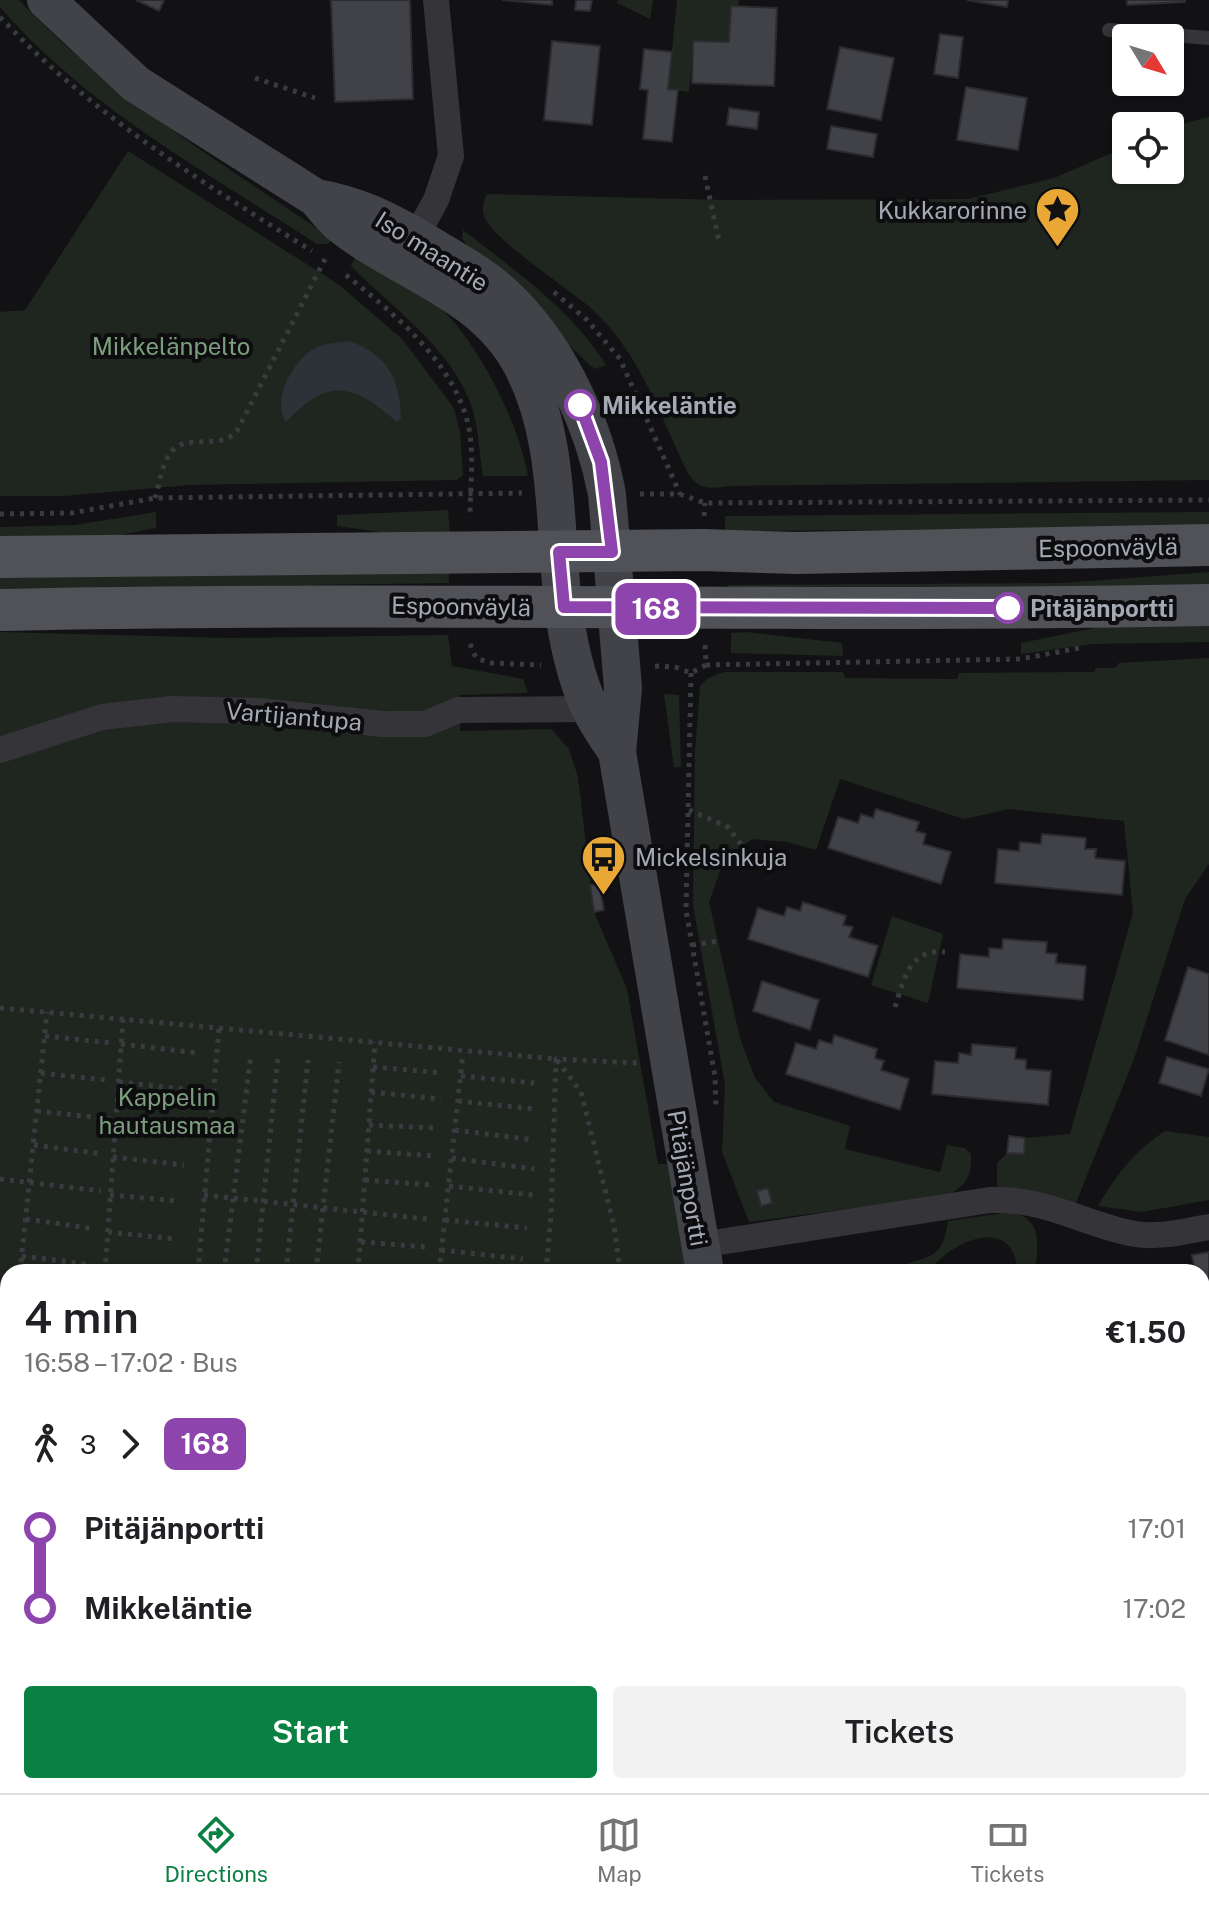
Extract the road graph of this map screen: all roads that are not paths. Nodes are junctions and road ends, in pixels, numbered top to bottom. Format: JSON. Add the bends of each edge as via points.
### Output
{"nodes":[{"id":1,"x":46,"y":0,"type":"edge"},
{"id":2,"x":436,"y":0,"type":"edge"},
{"id":3,"x":1109,"y":30,"type":"dead end"},
{"id":4,"x":1209,"y":38,"type":"edge"},
{"id":5,"x":409,"y":249,"type":"junction"},
{"id":6,"x":1209,"y":545,"type":"edge"},
{"id":7,"x":559,"y":552,"type":"junction"},
{"id":8,"x":612,"y":552,"type":"junction"},
{"id":9,"x":0,"y":557,"type":"edge"},
{"id":10,"x":1209,"y":605,"type":"edge"},
{"id":11,"x":564,"y":607,"type":"junction"},
{"id":12,"x":616,"y":607,"type":"junction"},
{"id":13,"x":0,"y":610,"type":"edge"},
{"id":14,"x":590,"y":709,"type":"junction"},
{"id":15,"x":0,"y":750,"type":"edge"},
{"id":16,"x":617,"y":752,"type":"junction"},
{"id":17,"x":1209,"y":1227,"type":"edge"},
{"id":18,"x":702,"y":1259,"type":"edge"}],
"edges":[{"from":1,"to":5,"type":"main road","name":"Iso maantie","via":[[136,84],[316,198],[353,204]]},
{"from":2,"to":5,"type":"street","via":[[451,156],[436,200]]},
{"from":3,"to":4,"type":"lane"},
{"from":5,"to":7,"type":"main road","name":"Iso maantie","via":[[499,334],[518,359],[533,391],[551,469]]},
{"from":5,"to":8,"type":"main road","name":"Iso maantie","via":[[457,261],[512,303],[546,346],[580,405],[601,462]]},
{"from":6,"to":8,"type":"main road","name":"Espoonväylä"},
{"from":7,"to":8,"type":"main road","name":"Espoonväylä"},
{"from":7,"to":9,"type":"main road","name":"Espoonväylä"},
{"from":7,"to":11,"type":"main road","name":"Iso maantie"},
{"from":8,"to":12,"type":"main road","name":"Iso maantie"},
{"from":10,"to":12,"type":"main road","name":"Espoonväylä"},
{"from":11,"to":12,"type":"main road","name":"Espoonväylä"},
{"from":11,"to":13,"type":"main road","name":"Espoonväylä","via":[[357,604]]},
{"from":11,"to":14,"type":"main road","name":"Pitäjänportti"},
{"from":12,"to":16,"type":"main road","name":"Pitäjänportti","via":[[623,688]]},
{"from":14,"to":15,"type":"street","name":"Vartijantupa","via":[[459,710],[425,724],[172,709],[102,717]]},
{"from":14,"to":16,"type":"main road","name":"Pitäjänportti"},
{"from":16,"to":18,"type":"main road","name":"Pitäjänportti"},
{"from":17,"to":18,"type":"street","via":[[1161,1236],[1135,1234],[1021,1199],[990,1200]]}]}
